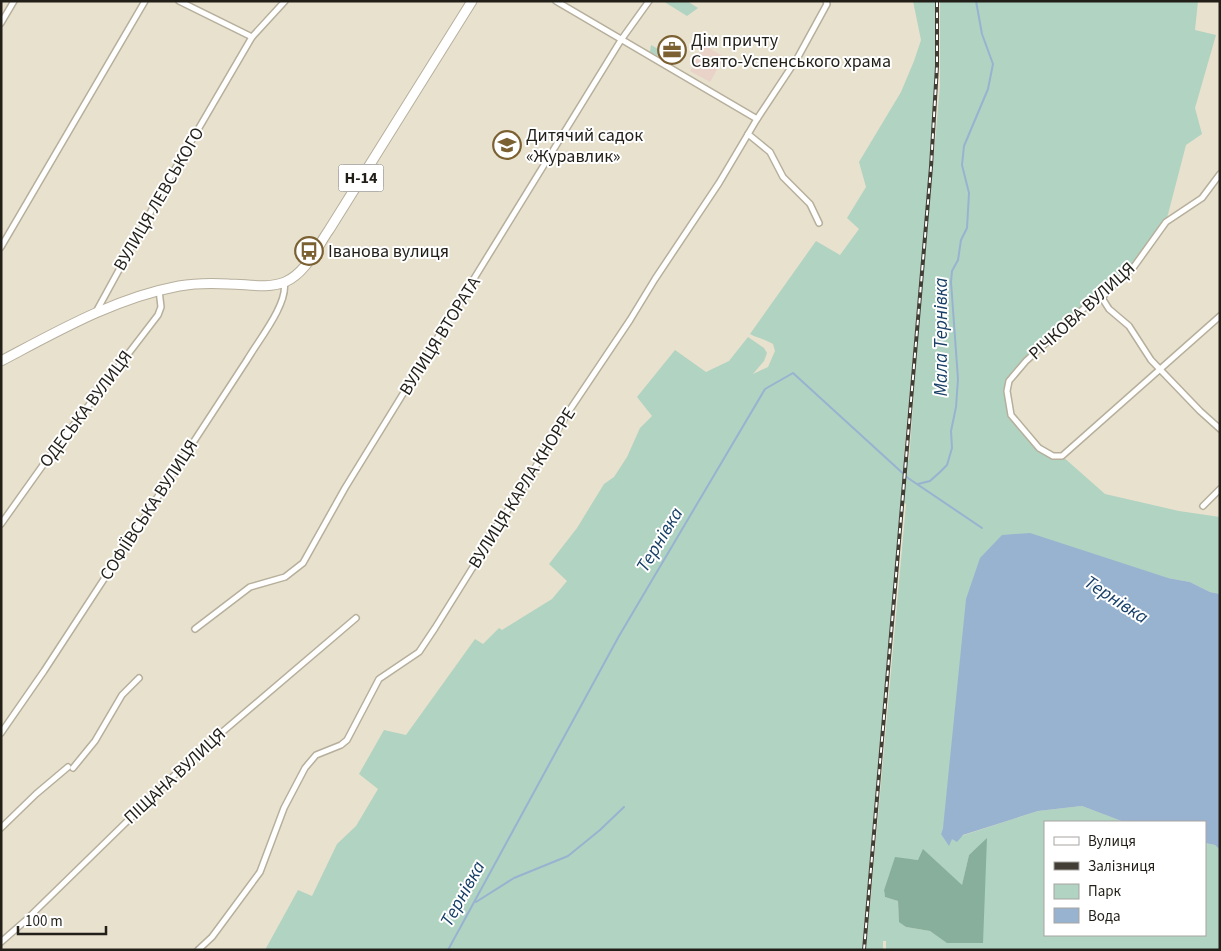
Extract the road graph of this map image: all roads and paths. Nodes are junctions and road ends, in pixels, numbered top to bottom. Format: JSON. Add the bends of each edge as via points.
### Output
{"nodes":[{"id":1,"x":14,"y":1,"type":"edge"},
{"id":2,"x":145,"y":1,"type":"edge"},
{"id":3,"x":179,"y":1,"type":"edge"},
{"id":4,"x":285,"y":1,"type":"edge"},
{"id":5,"x":472,"y":1,"type":"edge"},
{"id":6,"x":556,"y":1,"type":"edge"},
{"id":7,"x":648,"y":1,"type":"edge"},
{"id":8,"x":826,"y":1,"type":"edge"},
{"id":9,"x":1,"y":23,"type":"edge"},
{"id":10,"x":252,"y":37,"type":"junction"},
{"id":11,"x":622,"y":40,"type":"junction"},
{"id":12,"x":757,"y":119,"type":"junction"},
{"id":13,"x":748,"y":134,"type":"junction"},
{"id":14,"x":1220,"y":174,"type":"edge"},
{"id":15,"x":819,"y":223,"type":"dead end"},
{"id":16,"x":1,"y":247,"type":"edge"},
{"id":17,"x":284,"y":282,"type":"junction"},
{"id":18,"x":158,"y":290,"type":"junction"},
{"id":19,"x":1102,"y":298,"type":"junction"},
{"id":20,"x":96,"y":313,"type":"junction"},
{"id":21,"x":1220,"y":316,"type":"edge"},
{"id":22,"x":1,"y":361,"type":"edge"},
{"id":23,"x":1160,"y":368,"type":"junction"},
{"id":24,"x":1220,"y":429,"type":"edge"},
{"id":25,"x":1220,"y":489,"type":"edge"},
{"id":26,"x":1203,"y":506,"type":"dead end"},
{"id":27,"x":1,"y":524,"type":"edge"},
{"id":28,"x":356,"y":618,"type":"dead end"},
{"id":29,"x":195,"y":629,"type":"dead end"},
{"id":30,"x":139,"y":678,"type":"dead end"},
{"id":31,"x":1,"y":733,"type":"edge"},
{"id":32,"x":1,"y":828,"type":"edge"},
{"id":33,"x":1,"y":942,"type":"edge"},
{"id":34,"x":198,"y":950,"type":"edge"}],
"edges":[{"from":1,"to":9,"type":"street"},
{"from":2,"to":16,"type":"street"},
{"from":3,"to":10,"type":"street"},
{"from":4,"to":10,"type":"street","name":"ВУЛИЦЯ ЛЕВСЬКОГО"},
{"from":5,"to":17,"type":"main road","number":"Н-14","via":[[307,263]]},
{"from":6,"to":11,"type":"street"},
{"from":7,"to":11,"type":"street","name":"ВУЛИЦЯ ВТОРАТА"},
{"from":8,"to":12,"type":"street","name":"ВУЛИЦЯ КАРЛА КНОРРЕ","via":[[798,57]]},
{"from":10,"to":20,"type":"street","name":"ВУЛИЦЯ ЛЕВСЬКОГО"},
{"from":11,"to":12,"type":"street"},
{"from":11,"to":29,"type":"street","name":"ВУЛИЦЯ ВТОРАТА","via":[[341,495],[303,563],[285,577],[250,587]]},
{"from":12,"to":13,"type":"street","name":"ВУЛИЦЯ КАРЛА КНОРРЕ"},
{"from":13,"to":15,"type":"street","via":[[770,152],[783,177],[810,204]]},
{"from":13,"to":34,"type":"street","name":"ВУЛИЦЯ КАРЛА КНОРРЕ","via":[[490,535],[419,652],[379,679],[347,740],[316,755],[305,768],[284,808],[260,872],[212,937]]},
{"from":14,"to":19,"type":"street","name":"РІЧКОВА ВУЛИЦЯ","via":[[1202,198],[1166,222],[1132,268]]},
{"from":17,"to":18,"type":"main road","number":"Н-14","via":[[258,286],[200,284]]},
{"from":17,"to":31,"type":"street","name":"СОФІЇВСЬКА ВУЛИЦЯ","via":[[286,289],[277,311],[247,360]]},
{"from":18,"to":20,"type":"main road","number":"Н-14"},
{"from":18,"to":27,"type":"street","name":"ОДЕСЬКА ВУЛИЦЯ","via":[[161,307],[158,315]]},
{"from":19,"to":23,"type":"street","via":[[1109,309],[1129,326]]},
{"from":19,"to":23,"type":"street","name":"РІЧКОВА ВУЛИЦЯ","via":[[1091,302],[1026,361],[1009,381],[1007,391],[1011,415],[1039,448],[1053,456],[1062,456]]},
{"from":20,"to":22,"type":"main road","number":"Н-14"},
{"from":21,"to":23,"type":"street"},
{"from":23,"to":24,"type":"street"},
{"from":25,"to":26,"type":"street"},
{"from":28,"to":33,"type":"street","name":"ПІЩАНА ВУЛИЦЯ","via":[[193,757]]},
{"from":30,"to":32,"type":"street","via":[[122,695],[95,741]]}]}
